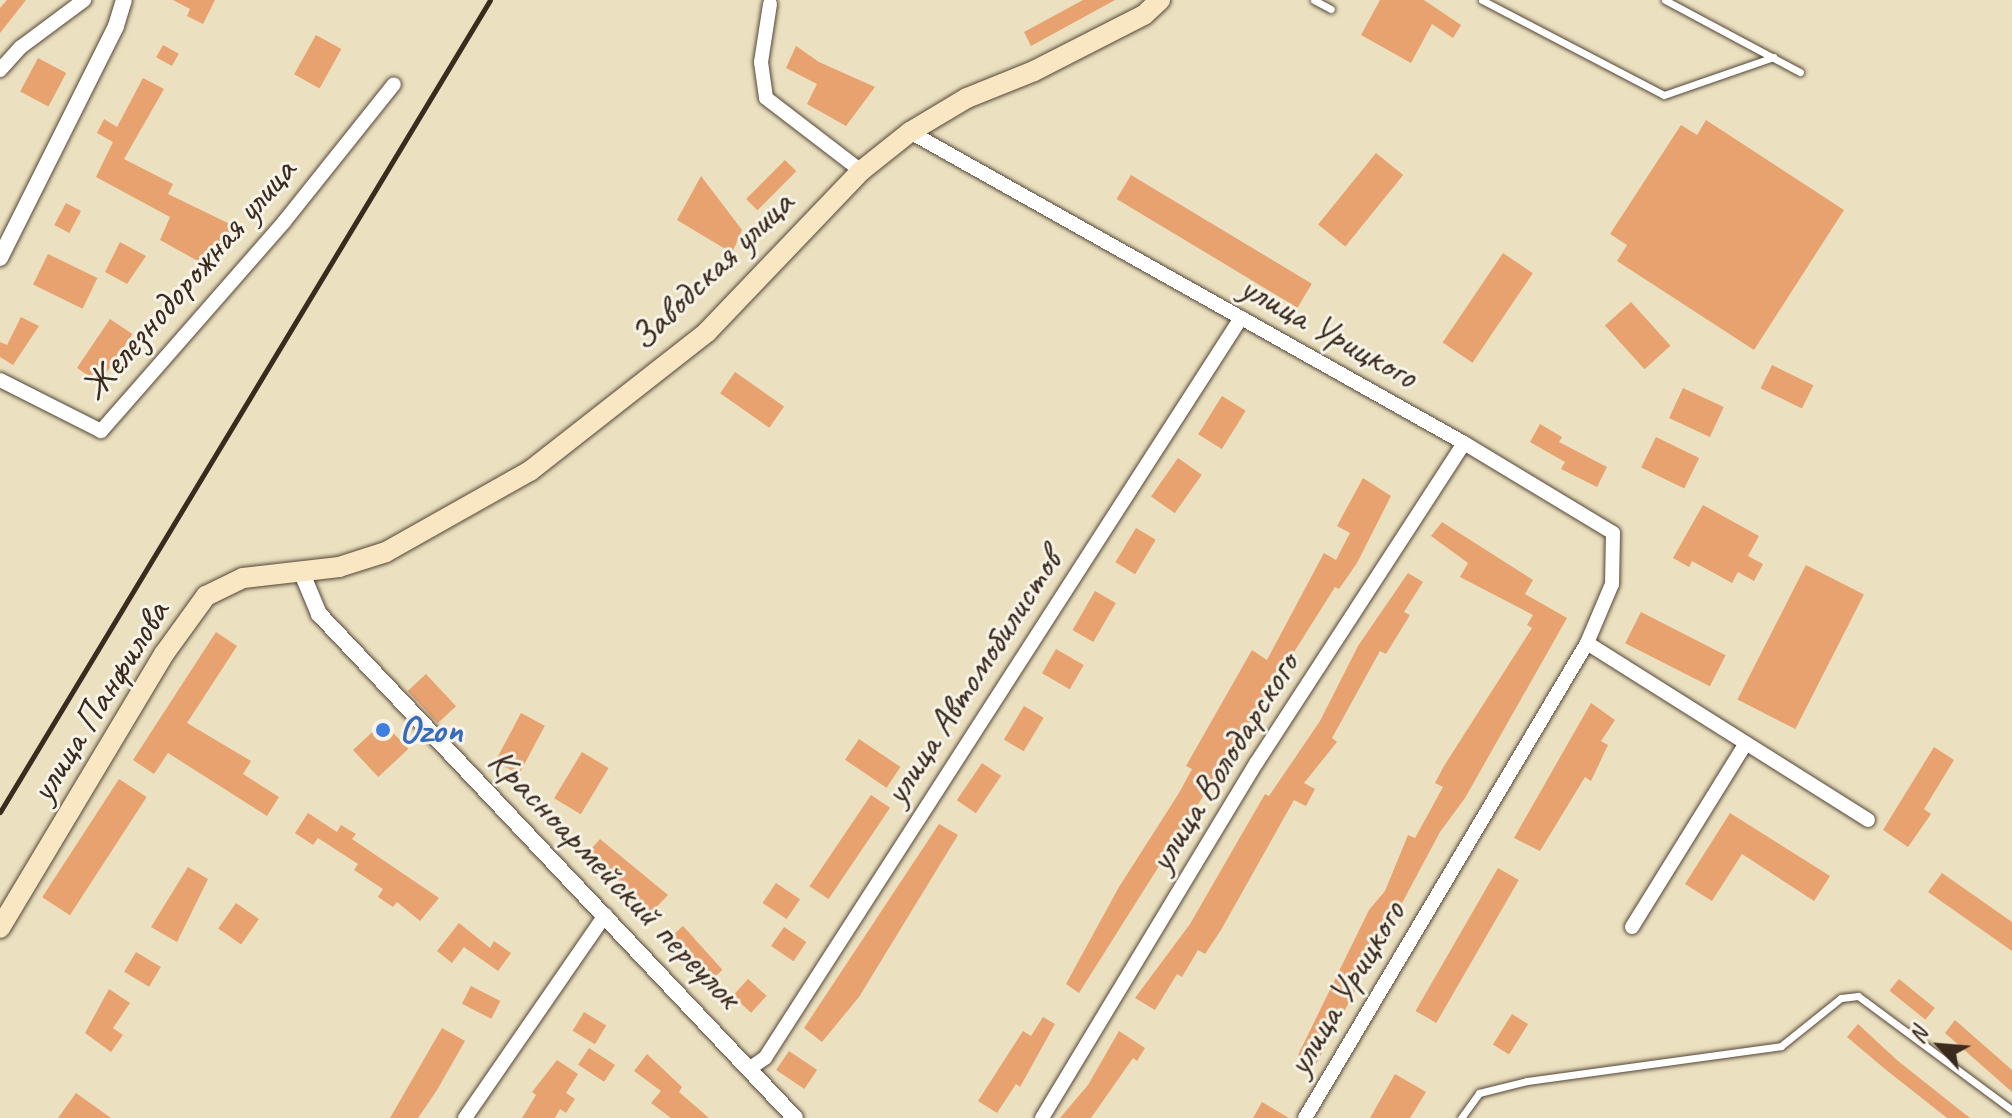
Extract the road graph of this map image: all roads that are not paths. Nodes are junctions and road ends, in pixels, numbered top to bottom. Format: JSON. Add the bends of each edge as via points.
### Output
{"nodes":[{"id":1,"x":84,"y":0,"type":"edge"},
{"id":2,"x":124,"y":0,"type":"edge"},
{"id":3,"x":1160,"y":0,"type":"edge"},
{"id":4,"x":1482,"y":0,"type":"edge"},
{"id":5,"x":1665,"y":0,"type":"edge"},
{"id":6,"x":1320,"y":1,"type":"edge"},
{"id":7,"x":770,"y":4,"type":"dead end"},
{"id":8,"x":1331,"y":9,"type":"dead end"},
{"id":9,"x":1774,"y":57,"type":"junction"},
{"id":10,"x":0,"y":70,"type":"edge"},
{"id":11,"x":1800,"y":72,"type":"dead end"},
{"id":12,"x":394,"y":84,"type":"dead end"},
{"id":13,"x":910,"y":132,"type":"junction"},
{"id":14,"x":861,"y":171,"type":"junction"},
{"id":15,"x":0,"y":258,"type":"edge"},
{"id":16,"x":1241,"y":318,"type":"junction"},
{"id":17,"x":0,"y":380,"type":"edge"},
{"id":18,"x":1464,"y":443,"type":"junction"},
{"id":19,"x":301,"y":571,"type":"junction"},
{"id":20,"x":1587,"y":643,"type":"junction"},
{"id":21,"x":1746,"y":743,"type":"junction"},
{"id":22,"x":1868,"y":820,"type":"dead end"},
{"id":23,"x":605,"y":915,"type":"junction"},
{"id":24,"x":1632,"y":927,"type":"dead end"},
{"id":25,"x":0,"y":928,"type":"edge"},
{"id":26,"x":752,"y":1067,"type":"junction"},
{"id":27,"x":2012,"y":1110,"type":"edge"},
{"id":28,"x":465,"y":1118,"type":"edge"},
{"id":29,"x":795,"y":1118,"type":"edge"},
{"id":30,"x":1042,"y":1118,"type":"edge"},
{"id":31,"x":1305,"y":1118,"type":"edge"},
{"id":32,"x":1461,"y":1118,"type":"edge"}],
"edges":[{"from":1,"to":10,"type":"street","via":[[21,47]]},
{"from":2,"to":15,"type":"street","via":[[116,26]]},
{"from":3,"to":13,"type":"main road","name":"Заводская улица","via":[[1144,15],[1034,71],[967,98]]},
{"from":4,"to":9,"type":"lane","via":[[1664,95]]},
{"from":5,"to":9,"type":"lane"},
{"from":6,"to":8,"type":"lane"},
{"from":7,"to":14,"type":"street","via":[[761,62],[766,98]]},
{"from":9,"to":11,"type":"lane"},
{"from":12,"to":17,"type":"street","name":"Железнодорожная улица","via":[[284,222],[101,431]]},
{"from":13,"to":14,"type":"main road","name":"Заводская улица"},
{"from":13,"to":16,"type":"street","name":"улица Урицкого"},
{"from":14,"to":19,"type":"main road","name":"Заводская улица","via":[[707,332],[530,471],[386,552],[339,567]]},
{"from":16,"to":18,"type":"street","name":"улица Урицкого"},
{"from":16,"to":26,"type":"street","name":"улица Автомобилистов","via":[[765,1058]]},
{"from":18,"to":20,"type":"street","name":"улица Урицкого","via":[[1613,533],[1612,584]]},
{"from":18,"to":30,"type":"street","name":"улица Володарского","via":[[1257,762]]},
{"from":19,"to":23,"type":"street","name":"Красноармейский переулок","via":[[319,614]]},
{"from":19,"to":25,"type":"main road","name":"улица Панфилова","via":[[243,578],[206,596],[164,654]]},
{"from":20,"to":21,"type":"street"},
{"from":20,"to":31,"type":"street","name":"улица Урицкого"},
{"from":21,"to":22,"type":"street"},
{"from":21,"to":24,"type":"street"},
{"from":23,"to":26,"type":"street","name":"Красноармейский переулок"},
{"from":23,"to":28,"type":"street"},
{"from":26,"to":29,"type":"street","name":"Красноармейский переулок"},
{"from":27,"to":32,"type":"lane","via":[[1858,996],[1841,998],[1781,1046],[1527,1081],[1479,1093]]}]}
